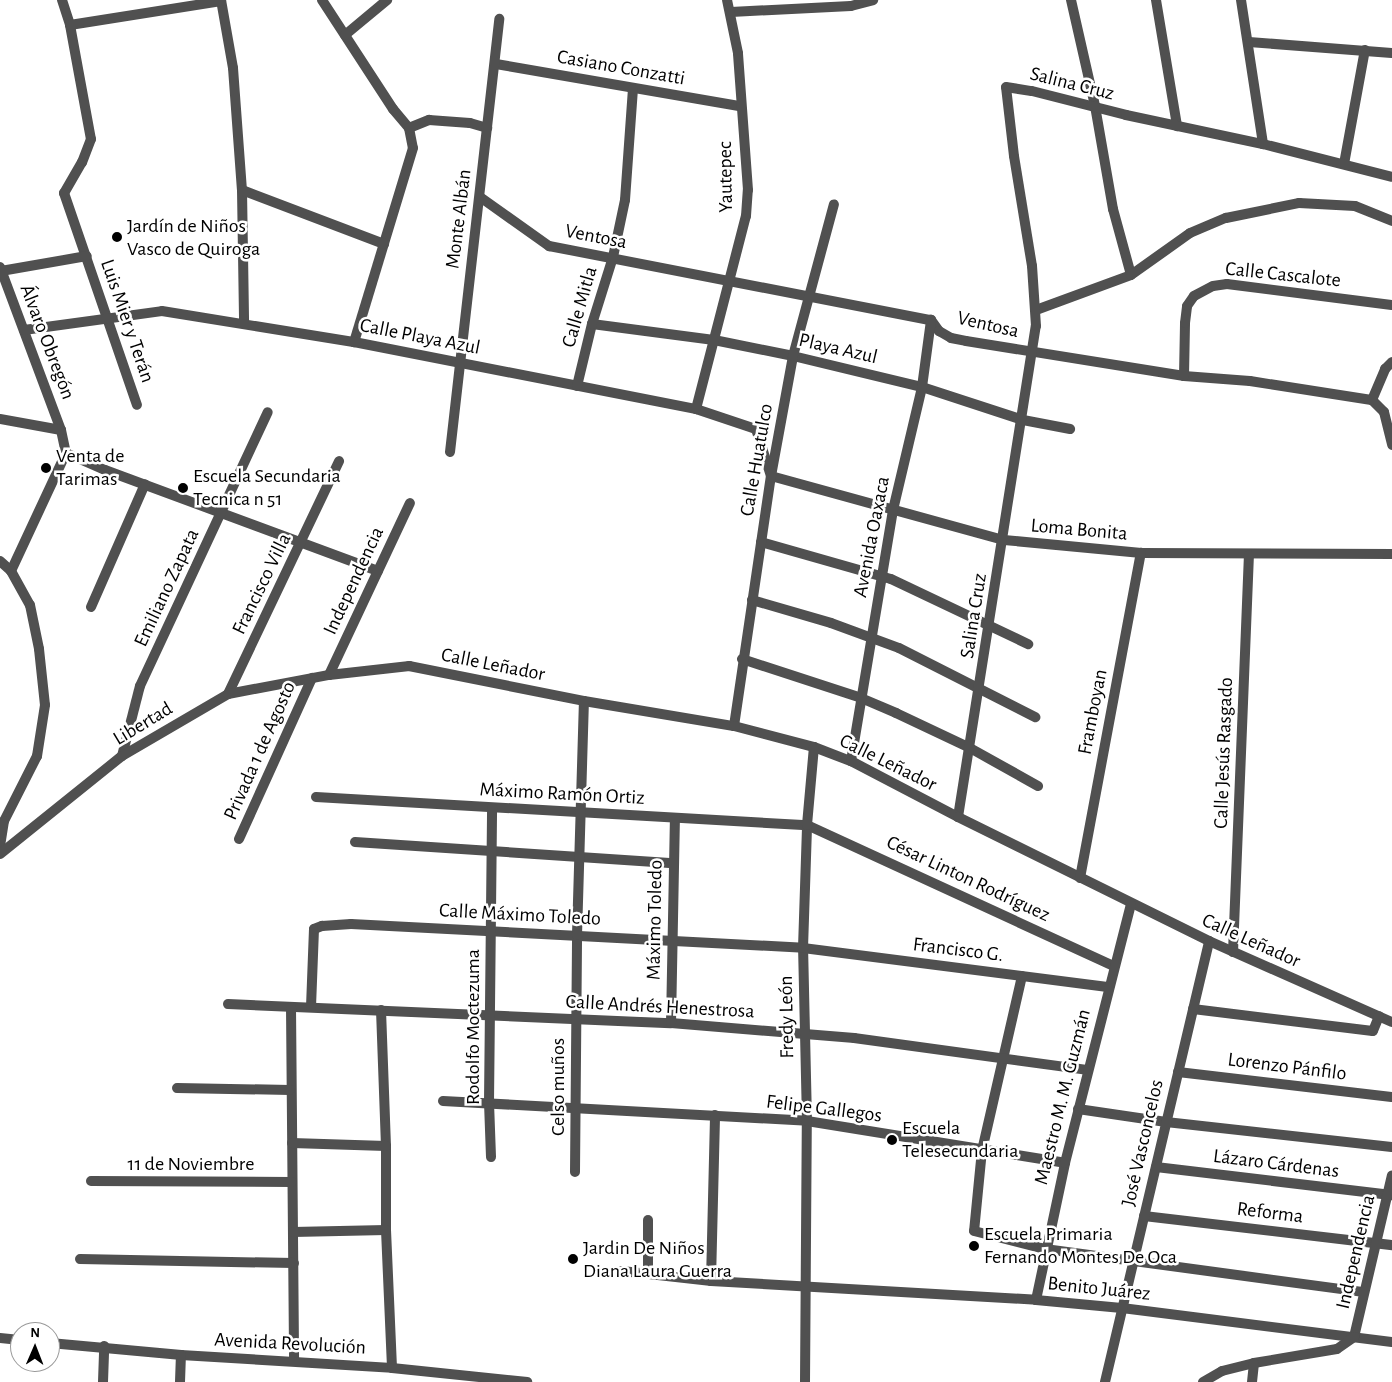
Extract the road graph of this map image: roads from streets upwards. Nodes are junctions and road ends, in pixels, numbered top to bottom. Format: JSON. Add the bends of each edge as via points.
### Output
{"nodes":[{"id":1,"x":62,"y":0,"type":"edge"},
{"id":2,"x":221,"y":0,"type":"edge"},
{"id":3,"x":322,"y":0,"type":"edge"},
{"id":4,"x":387,"y":0,"type":"edge"},
{"id":5,"x":727,"y":0,"type":"edge"},
{"id":6,"x":873,"y":0,"type":"edge"},
{"id":7,"x":1071,"y":0,"type":"edge"},
{"id":8,"x":1156,"y":0,"type":"edge"},
{"id":9,"x":1241,"y":0,"type":"edge"},
{"id":10,"x":731,"y":12,"type":"junction"},
{"id":11,"x":499,"y":20,"type":"dead end"},
{"id":12,"x":70,"y":25,"type":"junction"},
{"id":13,"x":345,"y":35,"type":"junction"},
{"id":14,"x":1249,"y":42,"type":"junction"},
{"id":15,"x":1365,"y":50,"type":"junction"},
{"id":16,"x":1392,"y":53,"type":"edge"},
{"id":17,"x":496,"y":64,"type":"junction"},
{"id":18,"x":633,"y":89,"type":"junction"},
{"id":19,"x":740,"y":106,"type":"junction"},
{"id":20,"x":1094,"y":106,"type":"junction"},
{"id":21,"x":1177,"y":126,"type":"junction"},
{"id":22,"x":409,"y":128,"type":"junction"},
{"id":23,"x":487,"y":128,"type":"junction"},
{"id":24,"x":1263,"y":144,"type":"junction"},
{"id":25,"x":1344,"y":164,"type":"junction"},
{"id":26,"x":1392,"y":177,"type":"edge"},
{"id":27,"x":242,"y":190,"type":"junction"},
{"id":28,"x":480,"y":197,"type":"junction"},
{"id":29,"x":834,"y":204,"type":"dead end"},
{"id":30,"x":1392,"y":221,"type":"edge"},
{"id":31,"x":384,"y":244,"type":"junction"},
{"id":32,"x":87,"y":256,"type":"junction"},
{"id":33,"x":613,"y":257,"type":"junction"},
{"id":34,"x":1,"y":269,"type":"edge"},
{"id":35,"x":1131,"y":275,"type":"junction"},
{"id":36,"x":728,"y":281,"type":"junction"},
{"id":37,"x":809,"y":295,"type":"junction"},
{"id":38,"x":1392,"y":306,"type":"edge"},
{"id":39,"x":1036,"y":310,"type":"junction"},
{"id":40,"x":107,"y":318,"type":"junction"},
{"id":41,"x":931,"y":320,"type":"junction"},
{"id":42,"x":244,"y":323,"type":"junction"},
{"id":43,"x":592,"y":324,"type":"junction"},
{"id":44,"x":24,"y":330,"type":"junction"},
{"id":45,"x":714,"y":340,"type":"junction"},
{"id":46,"x":354,"y":342,"type":"junction"},
{"id":47,"x":1033,"y":353,"type":"junction"},
{"id":48,"x":793,"y":356,"type":"junction"},
{"id":49,"x":458,"y":362,"type":"junction"},
{"id":50,"x":1392,"y":362,"type":"edge"},
{"id":51,"x":1184,"y":376,"type":"junction"},
{"id":52,"x":577,"y":386,"type":"junction"},
{"id":53,"x":922,"y":387,"type":"junction"},
{"id":54,"x":1372,"y":400,"type":"junction"},
{"id":55,"x":137,"y":405,"type":"dead end"},
{"id":56,"x":696,"y":409,"type":"junction"},
{"id":57,"x":268,"y":412,"type":"dead end"},
{"id":58,"x":0,"y":419,"type":"edge"},
{"id":59,"x":1023,"y":420,"type":"junction"},
{"id":60,"x":1070,"y":429,"type":"dead end"},
{"id":61,"x":61,"y":430,"type":"junction"},
{"id":62,"x":1392,"y":445,"type":"edge"},
{"id":63,"x":450,"y":452,"type":"dead end"},
{"id":64,"x":66,"y":453,"type":"junction"},
{"id":65,"x":339,"y":461,"type":"dead end"},
{"id":66,"x":771,"y":476,"type":"junction"},
{"id":67,"x":145,"y":484,"type":"junction"},
{"id":68,"x":410,"y":503,"type":"dead end"},
{"id":69,"x":893,"y":510,"type":"junction"},
{"id":70,"x":222,"y":513,"type":"junction"},
{"id":71,"x":1004,"y":540,"type":"junction"},
{"id":72,"x":302,"y":542,"type":"junction"},
{"id":73,"x":761,"y":542,"type":"junction"},
{"id":74,"x":1141,"y":553,"type":"junction"},
{"id":75,"x":1392,"y":554,"type":"edge"},
{"id":76,"x":1249,"y":555,"type":"junction"},
{"id":77,"x":0,"y":561,"type":"edge"},
{"id":78,"x":378,"y":570,"type":"junction"},
{"id":79,"x":11,"y":571,"type":"junction"},
{"id":80,"x":882,"y":577,"type":"junction"},
{"id":81,"x":752,"y":600,"type":"junction"},
{"id":82,"x":92,"y":608,"type":"dead end"},
{"id":83,"x":990,"y":626,"type":"junction"},
{"id":84,"x":872,"y":638,"type":"junction"},
{"id":85,"x":1028,"y":644,"type":"dead end"},
{"id":86,"x":742,"y":659,"type":"junction"},
{"id":87,"x":330,"y":675,"type":"junction"},
{"id":88,"x":312,"y":678,"type":"junction"},
{"id":89,"x":979,"y":690,"type":"junction"},
{"id":90,"x":228,"y":694,"type":"junction"},
{"id":91,"x":861,"y":698,"type":"junction"},
{"id":92,"x":584,"y":701,"type":"junction"},
{"id":93,"x":1035,"y":717,"type":"dead end"},
{"id":94,"x":734,"y":726,"type":"junction"},
{"id":95,"x":814,"y":747,"type":"junction"},
{"id":96,"x":970,"y":748,"type":"junction"},
{"id":97,"x":122,"y":756,"type":"junction"},
{"id":98,"x":851,"y":760,"type":"junction"},
{"id":99,"x":1038,"y":786,"type":"dead end"},
{"id":100,"x":316,"y":797,"type":"dead end"},
{"id":101,"x":492,"y":808,"type":"junction"},
{"id":102,"x":580,"y":812,"type":"junction"},
{"id":103,"x":958,"y":817,"type":"junction"},
{"id":104,"x":675,"y":818,"type":"junction"},
{"id":105,"x":807,"y":824,"type":"junction"},
{"id":106,"x":239,"y":840,"type":"dead end"},
{"id":107,"x":355,"y":842,"type":"dead end"},
{"id":108,"x":0,"y":846,"type":"edge"},
{"id":109,"x":490,"y":853,"type":"junction"},
{"id":110,"x":0,"y":854,"type":"edge"},
{"id":111,"x":579,"y":858,"type":"junction"},
{"id":112,"x":673,"y":863,"type":"junction"},
{"id":113,"x":1080,"y":878,"type":"junction"},
{"id":114,"x":1131,"y":904,"type":"junction"},
{"id":115,"x":491,"y":930,"type":"junction"},
{"id":116,"x":577,"y":935,"type":"junction"},
{"id":117,"x":672,"y":941,"type":"junction"},
{"id":118,"x":1209,"y":941,"type":"junction"},
{"id":119,"x":803,"y":948,"type":"junction"},
{"id":120,"x":1233,"y":952,"type":"junction"},
{"id":121,"x":1114,"y":966,"type":"junction"},
{"id":122,"x":1022,"y":976,"type":"junction"},
{"id":123,"x":1108,"y":988,"type":"junction"},
{"id":124,"x":228,"y":1004,"type":"dead end"},
{"id":125,"x":291,"y":1007,"type":"junction"},
{"id":126,"x":311,"y":1007,"type":"junction"},
{"id":127,"x":1193,"y":1009,"type":"junction"},
{"id":128,"x":381,"y":1010,"type":"junction"},
{"id":129,"x":1379,"y":1016,"type":"junction"},
{"id":130,"x":491,"y":1017,"type":"junction"},
{"id":131,"x":576,"y":1020,"type":"junction"},
{"id":132,"x":1392,"y":1022,"type":"edge"},
{"id":133,"x":671,"y":1023,"type":"junction"},
{"id":134,"x":806,"y":1033,"type":"junction"},
{"id":135,"x":1002,"y":1058,"type":"junction"},
{"id":136,"x":1087,"y":1070,"type":"junction"},
{"id":137,"x":1178,"y":1072,"type":"junction"},
{"id":138,"x":177,"y":1088,"type":"dead end"},
{"id":139,"x":290,"y":1090,"type":"junction"},
{"id":140,"x":1392,"y":1097,"type":"edge"},
{"id":141,"x":442,"y":1101,"type":"dead end"},
{"id":142,"x":489,"y":1102,"type":"junction"},
{"id":143,"x":576,"y":1108,"type":"junction"},
{"id":144,"x":1078,"y":1109,"type":"junction"},
{"id":145,"x":715,"y":1115,"type":"junction"},
{"id":146,"x":807,"y":1121,"type":"junction"},
{"id":147,"x":1166,"y":1122,"type":"junction"},
{"id":148,"x":292,"y":1143,"type":"junction"},
{"id":149,"x":386,"y":1146,"type":"junction"},
{"id":150,"x":1392,"y":1147,"type":"edge"},
{"id":151,"x":982,"y":1150,"type":"junction"},
{"id":152,"x":491,"y":1157,"type":"dead end"},
{"id":153,"x":1065,"y":1163,"type":"junction"},
{"id":154,"x":1156,"y":1167,"type":"junction"},
{"id":155,"x":575,"y":1172,"type":"dead end"},
{"id":156,"x":1392,"y":1175,"type":"edge"},
{"id":157,"x":90,"y":1181,"type":"dead end"},
{"id":158,"x":292,"y":1182,"type":"junction"},
{"id":159,"x":1390,"y":1195,"type":"edge"},
{"id":160,"x":1144,"y":1216,"type":"junction"},
{"id":161,"x":648,"y":1220,"type":"dead end"},
{"id":162,"x":386,"y":1230,"type":"junction"},
{"id":163,"x":293,"y":1232,"type":"junction"},
{"id":164,"x":1376,"y":1243,"type":"junction"},
{"id":165,"x":1392,"y":1245,"type":"edge"},
{"id":166,"x":1045,"y":1249,"type":"junction"},
{"id":167,"x":80,"y":1259,"type":"dead end"},
{"id":168,"x":1133,"y":1262,"type":"junction"},
{"id":169,"x":294,"y":1263,"type":"junction"},
{"id":170,"x":622,"y":1271,"type":"dead end"},
{"id":171,"x":648,"y":1274,"type":"junction"},
{"id":172,"x":711,"y":1281,"type":"junction"},
{"id":173,"x":806,"y":1287,"type":"junction"},
{"id":174,"x":1364,"y":1292,"type":"junction"},
{"id":175,"x":1036,"y":1300,"type":"junction"},
{"id":176,"x":1122,"y":1308,"type":"junction"},
{"id":177,"x":1354,"y":1337,"type":"junction"},
{"id":178,"x":1392,"y":1342,"type":"edge"},
{"id":179,"x":60,"y":1344,"type":"edge"},
{"id":180,"x":104,"y":1346,"type":"junction"},
{"id":181,"x":181,"y":1355,"type":"junction"},
{"id":182,"x":294,"y":1361,"type":"junction"},
{"id":183,"x":1254,"y":1363,"type":"junction"},
{"id":184,"x":392,"y":1368,"type":"junction"},
{"id":185,"x":103,"y":1382,"type":"edge"},
{"id":186,"x":180,"y":1382,"type":"edge"},
{"id":187,"x":527,"y":1382,"type":"edge"},
{"id":188,"x":805,"y":1382,"type":"edge"},
{"id":189,"x":1105,"y":1382,"type":"edge"},
{"id":190,"x":1203,"y":1382,"type":"edge"},
{"id":191,"x":1252,"y":1382,"type":"edge"}],
"edges":[{"from":1,"to":12,"type":"street"},
{"from":2,"to":12,"type":"street"},
{"from":2,"to":27,"type":"street","via":[[233,68]]},
{"from":3,"to":13,"type":"street"},
{"from":4,"to":13,"type":"street"},
{"from":5,"to":10,"type":"street","name":"Yautepec"},
{"from":6,"to":10,"type":"street","via":[[851,6]]},
{"from":7,"to":20,"type":"street"},
{"from":8,"to":21,"type":"street"},
{"from":9,"to":14,"type":"street"},
{"from":10,"to":19,"type":"street","name":"Yautepec","via":[[738,53]]},
{"from":11,"to":17,"type":"street","name":"Monte Albán"},
{"from":12,"to":32,"type":"street","name":"Luis Mier y Terán","via":[[91,139],[64,193]]},
{"from":13,"to":22,"type":"street"},
{"from":14,"to":15,"type":"street"},
{"from":14,"to":24,"type":"street"},
{"from":15,"to":16,"type":"street"},
{"from":15,"to":25,"type":"street"},
{"from":17,"to":18,"type":"street","name":"Casiano Conzatti"},
{"from":17,"to":23,"type":"street","name":"Monte Albán"},
{"from":18,"to":19,"type":"street","name":"Casiano Conzatti"},
{"from":18,"to":33,"type":"street","name":"Calle Mitla","via":[[625,200]]},
{"from":19,"to":36,"type":"street","name":"Yautepec","via":[[748,190],[746,216]]},
{"from":20,"to":21,"type":"street","name":"Salina Cruz"},
{"from":20,"to":35,"type":"street","via":[[1113,209]]},
{"from":20,"to":39,"type":"street","name":"Salina Cruz","via":[[1032,90],[1006,87]]},
{"from":21,"to":24,"type":"street","name":"Salina Cruz"},
{"from":22,"to":23,"type":"street","via":[[429,120],[470,123]]},
{"from":22,"to":31,"type":"street","via":[[413,148]]},
{"from":23,"to":28,"type":"street","name":"Monte Albán"},
{"from":24,"to":25,"type":"street","name":"Salina Cruz"},
{"from":25,"to":26,"type":"street","name":"Salina Cruz"},
{"from":27,"to":31,"type":"street"},
{"from":27,"to":42,"type":"street"},
{"from":28,"to":33,"type":"street","name":"Ventosa","via":[[549,246]]},
{"from":28,"to":49,"type":"street","name":"Monte Albán"},
{"from":29,"to":37,"type":"street","name":"Calle Huatulco"},
{"from":30,"to":35,"type":"street","via":[[1355,206],[1299,203],[1226,218],[1190,233]]},
{"from":31,"to":46,"type":"street"},
{"from":32,"to":34,"type":"street"},
{"from":32,"to":40,"type":"street","name":"Luis Mier y Terán"},
{"from":33,"to":36,"type":"street","name":"Ventosa"},
{"from":33,"to":43,"type":"street","name":"Calle Mitla"},
{"from":34,"to":44,"type":"street","name":"Álvaro Obregón"},
{"from":35,"to":39,"type":"street"},
{"from":36,"to":37,"type":"street","name":"Ventosa"},
{"from":36,"to":45,"type":"street","name":"Yautepec"},
{"from":37,"to":41,"type":"street","name":"Ventosa"},
{"from":37,"to":48,"type":"street","name":"Calle Huatulco"},
{"from":38,"to":51,"type":"street","name":"Calle Cascalote","via":[[1227,284],[1214,286],[1194,296],[1187,306]]},
{"from":39,"to":47,"type":"street","name":"Salina Cruz"},
{"from":40,"to":42,"type":"street","name":"Calle Playa Azul","via":[[162,311]]},
{"from":40,"to":44,"type":"street","name":"Calle Playa Azul"},
{"from":40,"to":55,"type":"street","name":"Luis Mier y Terán"},
{"from":41,"to":47,"type":"street","name":"Ventosa","via":[[951,338]]},
{"from":41,"to":53,"type":"street","name":"Avenida Oaxaca"},
{"from":42,"to":46,"type":"street","name":"Calle Playa Azul"},
{"from":43,"to":45,"type":"street","name":"Playa Azul"},
{"from":43,"to":52,"type":"street","name":"Calle Mitla"},
{"from":44,"to":61,"type":"street","name":"Álvaro Obregón"},
{"from":45,"to":48,"type":"street","name":"Playa Azul"},
{"from":45,"to":56,"type":"street","name":"Yautepec"},
{"from":46,"to":49,"type":"street","name":"Calle Playa Azul"},
{"from":47,"to":51,"type":"street","name":"Ventosa"},
{"from":47,"to":59,"type":"street","name":"Salina Cruz"},
{"from":48,"to":53,"type":"street","name":"Playa Azul"},
{"from":48,"to":66,"type":"street","name":"Calle Huatulco"},
{"from":49,"to":52,"type":"street","name":"Calle Playa Azul"},
{"from":49,"to":63,"type":"street","name":"Monte Albán"},
{"from":50,"to":54,"type":"street"},
{"from":51,"to":54,"type":"street","name":"Ventosa","via":[[1250,381]]},
{"from":52,"to":56,"type":"street","name":"Calle Playa Azul"},
{"from":53,"to":59,"type":"street","name":"Playa Azul"},
{"from":53,"to":69,"type":"street","name":"Avenida Oaxaca"},
{"from":54,"to":62,"type":"street","via":[[1384,412]]},
{"from":56,"to":66,"type":"street","name":"Calle Playa Azul","via":[[756,429]]},
{"from":57,"to":70,"type":"street","name":"Emiliano Zapata"},
{"from":58,"to":61,"type":"street"},
{"from":59,"to":60,"type":"street","name":"Playa Azul"},
{"from":59,"to":71,"type":"street","name":"Salina Cruz"},
{"from":61,"to":64,"type":"street","name":"Álvaro Obregón"},
{"from":64,"to":67,"type":"street"},
{"from":64,"to":79,"type":"street"},
{"from":65,"to":72,"type":"street","name":"Francisco Villa"},
{"from":66,"to":69,"type":"street","name":"Loma Bonita"},
{"from":66,"to":73,"type":"street","name":"Calle Huatulco"},
{"from":67,"to":70,"type":"street"},
{"from":67,"to":82,"type":"street"},
{"from":68,"to":78,"type":"street","name":"Independencia"},
{"from":69,"to":71,"type":"street","name":"Loma Bonita"},
{"from":69,"to":80,"type":"street","name":"Avenida Oaxaca"},
{"from":70,"to":72,"type":"street"},
{"from":70,"to":97,"type":"street","name":"Emiliano Zapata","via":[[140,686]]},
{"from":71,"to":74,"type":"street","name":"Loma Bonita"},
{"from":71,"to":83,"type":"street","name":"Salina Cruz"},
{"from":72,"to":78,"type":"street"},
{"from":72,"to":90,"type":"street","name":"Francisco Villa"},
{"from":73,"to":80,"type":"street"},
{"from":73,"to":81,"type":"street","name":"Calle Huatulco"},
{"from":74,"to":76,"type":"street","name":"Loma Bonita"},
{"from":74,"to":113,"type":"street","name":"Framboyan"},
{"from":75,"to":76,"type":"street","name":"Loma Bonita"},
{"from":76,"to":120,"type":"street","name":"Calle Jesús Rasgado"},
{"from":77,"to":79,"type":"street"},
{"from":78,"to":87,"type":"street","name":"Independencia"},
{"from":79,"to":108,"type":"street","via":[[30,605],[39,648],[45,705],[37,756],[4,821]]},
{"from":80,"to":83,"type":"street"},
{"from":80,"to":84,"type":"street","name":"Avenida Oaxaca"},
{"from":81,"to":84,"type":"street"},
{"from":81,"to":86,"type":"street","name":"Calle Huatulco"},
{"from":83,"to":85,"type":"street"},
{"from":83,"to":89,"type":"street","name":"Salina Cruz"},
{"from":84,"to":89,"type":"street","via":[[900,648]]},
{"from":84,"to":91,"type":"street","name":"Avenida Oaxaca"},
{"from":86,"to":91,"type":"street"},
{"from":86,"to":94,"type":"street","name":"Calle Huatulco"},
{"from":87,"to":88,"type":"street","name":"Libertad"},
{"from":87,"to":92,"type":"street","name":"Calle Leñador","via":[[409,666]]},
{"from":88,"to":90,"type":"street","name":"Libertad"},
{"from":88,"to":106,"type":"street","name":"Privada 1 de Agosto"},
{"from":89,"to":93,"type":"street"},
{"from":89,"to":96,"type":"street","name":"Salina Cruz"},
{"from":90,"to":97,"type":"street","name":"Libertad"},
{"from":91,"to":96,"type":"street"},
{"from":91,"to":98,"type":"street","name":"Avenida Oaxaca"},
{"from":92,"to":94,"type":"street","name":"Calle Leñador"},
{"from":92,"to":102,"type":"street","name":"Celso muños"},
{"from":94,"to":95,"type":"street","name":"Calle Leñador"},
{"from":95,"to":98,"type":"street","name":"Calle Leñador"},
{"from":95,"to":105,"type":"street","name":"Fredy León"},
{"from":96,"to":99,"type":"street"},
{"from":96,"to":103,"type":"street","name":"Salina Cruz"},
{"from":97,"to":110,"type":"street","name":"Libertad"},
{"from":98,"to":103,"type":"street","name":"Calle Leñador"},
{"from":100,"to":101,"type":"street","name":"Máximo Ramón Ortiz"},
{"from":101,"to":102,"type":"street","name":"Máximo Ramón Ortiz"},
{"from":101,"to":109,"type":"street","name":"Rodolfo Moctezuma"},
{"from":102,"to":104,"type":"street","name":"Máximo Ramón Ortiz"},
{"from":102,"to":111,"type":"street","name":"Celso muños"},
{"from":103,"to":113,"type":"street","name":"Calle Leñador"},
{"from":104,"to":105,"type":"street","name":"Máximo Ramón Ortiz"},
{"from":104,"to":112,"type":"street","name":"Máximo Toledo"},
{"from":105,"to":119,"type":"street","name":"Fredy León"},
{"from":105,"to":121,"type":"street","name":"César Linton Rodríguez"},
{"from":107,"to":109,"type":"street"},
{"from":109,"to":111,"type":"street"},
{"from":109,"to":115,"type":"street","name":"Rodolfo Moctezuma"},
{"from":111,"to":112,"type":"street"},
{"from":111,"to":116,"type":"street","name":"Celso muños"},
{"from":112,"to":117,"type":"street","name":"Máximo Toledo"},
{"from":113,"to":114,"type":"street","name":"Calle Leñador"},
{"from":114,"to":118,"type":"street","name":"Calle Leñador"},
{"from":114,"to":121,"type":"street","name":"Maestro M. M. Guzmán"},
{"from":115,"to":116,"type":"street","name":"Calle Máximo Toledo"},
{"from":115,"to":126,"type":"street","name":"Calle Máximo Toledo","via":[[351,924],[314,929]]},
{"from":115,"to":130,"type":"street","name":"Rodolfo Moctezuma"},
{"from":116,"to":117,"type":"street","name":"Calle Máximo Toledo"},
{"from":116,"to":131,"type":"street","name":"Celso muños"},
{"from":117,"to":119,"type":"street","name":"Calle Máximo Toledo"},
{"from":117,"to":133,"type":"street","name":"Máximo Toledo"},
{"from":118,"to":120,"type":"street","name":"Calle Leñador"},
{"from":118,"to":127,"type":"street","name":"José Vasconcelos"},
{"from":119,"to":122,"type":"street","name":"Francisco G."},
{"from":119,"to":134,"type":"street","name":"Fredy León"},
{"from":120,"to":129,"type":"street","name":"Calle Leñador"},
{"from":121,"to":123,"type":"street","name":"Maestro M. M. Guzmán"},
{"from":122,"to":123,"type":"street","name":"Francisco G."},
{"from":122,"to":135,"type":"street"},
{"from":123,"to":136,"type":"street","name":"Maestro M. M. Guzmán"},
{"from":124,"to":125,"type":"street","name":"Calle Andrés Henestrosa"},
{"from":125,"to":126,"type":"street","name":"Calle Andrés Henestrosa"},
{"from":125,"to":139,"type":"street"},
{"from":126,"to":128,"type":"street","name":"Calle Andrés Henestrosa"},
{"from":127,"to":129,"type":"street","via":[[1373,1031]]},
{"from":127,"to":137,"type":"street","name":"José Vasconcelos"},
{"from":128,"to":130,"type":"street","name":"Calle Andrés Henestrosa"},
{"from":128,"to":149,"type":"street"},
{"from":129,"to":132,"type":"street","name":"Calle Leñador"},
{"from":130,"to":131,"type":"street","name":"Calle Andrés Henestrosa"},
{"from":130,"to":142,"type":"street","name":"Rodolfo Moctezuma"},
{"from":131,"to":133,"type":"street","name":"Calle Andrés Henestrosa"},
{"from":131,"to":143,"type":"street","name":"Celso muños"},
{"from":133,"to":134,"type":"street","name":"Calle Andrés Henestrosa"},
{"from":134,"to":135,"type":"street","name":"Calle Andrés Henestrosa"},
{"from":134,"to":146,"type":"street","name":"Fredy León"},
{"from":135,"to":136,"type":"street","name":"Calle Andrés Henestrosa"},
{"from":135,"to":151,"type":"street"},
{"from":136,"to":144,"type":"street","name":"Maestro M. M. Guzmán"},
{"from":137,"to":140,"type":"street","name":"Lorenzo Pánfilo"},
{"from":137,"to":147,"type":"street","name":"José Vasconcelos"},
{"from":138,"to":139,"type":"street"},
{"from":139,"to":148,"type":"street"},
{"from":141,"to":142,"type":"street","name":"Felipe Gallegos"},
{"from":142,"to":143,"type":"street","name":"Felipe Gallegos"},
{"from":142,"to":152,"type":"street","name":"Rodolfo Moctezuma"},
{"from":143,"to":145,"type":"street","name":"Felipe Gallegos"},
{"from":143,"to":155,"type":"street","name":"Celso muños"},
{"from":144,"to":147,"type":"street"},
{"from":144,"to":153,"type":"street","name":"Maestro M. M. Guzmán"},
{"from":145,"to":146,"type":"street","name":"Felipe Gallegos"},
{"from":145,"to":172,"type":"street"},
{"from":146,"to":151,"type":"street","name":"Felipe Gallegos"},
{"from":146,"to":173,"type":"street","name":"Fredy León"},
{"from":147,"to":150,"type":"street"},
{"from":147,"to":154,"type":"street","name":"José Vasconcelos"},
{"from":148,"to":149,"type":"street"},
{"from":148,"to":158,"type":"street"},
{"from":149,"to":162,"type":"street"},
{"from":151,"to":153,"type":"street","name":"Felipe Gallegos"},
{"from":151,"to":166,"type":"street","via":[[974,1231]]},
{"from":153,"to":166,"type":"street","name":"Maestro M. M. Guzmán"},
{"from":154,"to":159,"type":"street","name":"Lázaro Cárdenas"},
{"from":154,"to":160,"type":"street","name":"José Vasconcelos"},
{"from":156,"to":159,"type":"street","name":"Independencia"},
{"from":157,"to":158,"type":"street","name":"11 de Noviembre"},
{"from":158,"to":163,"type":"street"},
{"from":159,"to":164,"type":"street","name":"Independencia"},
{"from":160,"to":164,"type":"street","name":"Reforma"},
{"from":160,"to":168,"type":"street","name":"José Vasconcelos"},
{"from":161,"to":171,"type":"street"},
{"from":162,"to":163,"type":"street"},
{"from":162,"to":184,"type":"street"},
{"from":163,"to":169,"type":"street"},
{"from":164,"to":165,"type":"street","name":"Reforma"},
{"from":164,"to":174,"type":"street","name":"Independencia"},
{"from":166,"to":168,"type":"street"},
{"from":166,"to":175,"type":"street","name":"Maestro M. M. Guzmán"},
{"from":167,"to":169,"type":"street"},
{"from":168,"to":174,"type":"street"},
{"from":168,"to":176,"type":"street","name":"José Vasconcelos"},
{"from":169,"to":182,"type":"street"},
{"from":170,"to":171,"type":"street","name":"Benito Juárez"},
{"from":171,"to":172,"type":"street","name":"Benito Juárez"},
{"from":172,"to":173,"type":"street","name":"Benito Juárez"},
{"from":173,"to":175,"type":"street","name":"Benito Juárez"},
{"from":173,"to":188,"type":"street","name":"Fredy León"},
{"from":174,"to":177,"type":"street","name":"Independencia"},
{"from":175,"to":176,"type":"street","name":"Benito Juárez"},
{"from":176,"to":177,"type":"street","name":"Benito Juárez"},
{"from":176,"to":189,"type":"street","name":"José Vasconcelos"},
{"from":177,"to":178,"type":"street","name":"Benito Juárez"},
{"from":177,"to":183,"type":"street","via":[[1337,1349]]},
{"from":179,"to":180,"type":"street","name":"Avenida Revolución"},
{"from":180,"to":181,"type":"street","name":"Avenida Revolución"},
{"from":180,"to":185,"type":"street"},
{"from":181,"to":182,"type":"street","name":"Avenida Revolución"},
{"from":181,"to":186,"type":"street"},
{"from":182,"to":184,"type":"street","name":"Avenida Revolución"},
{"from":183,"to":190,"type":"street","via":[[1222,1371]]},
{"from":183,"to":191,"type":"street"},
{"from":184,"to":187,"type":"street","name":"Avenida Revolución"}]}
